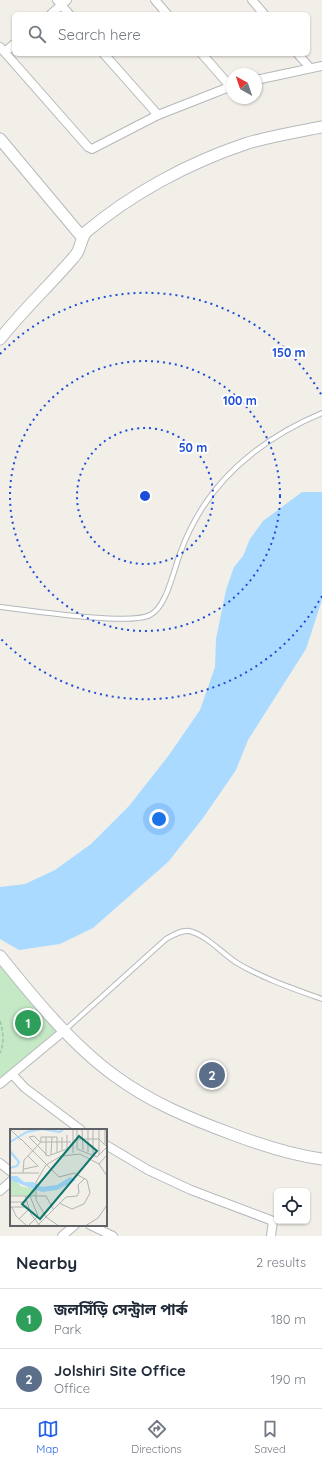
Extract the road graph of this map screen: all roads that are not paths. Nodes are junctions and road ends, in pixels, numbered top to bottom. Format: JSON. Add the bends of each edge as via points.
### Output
{"nodes":[{"id":1,"x":155,"y":0,"type":"edge"},
{"id":2,"x":252,"y":0,"type":"edge"},
{"id":3,"x":62,"y":2,"type":"edge"},
{"id":4,"x":52,"y":12,"type":"edge"},
{"id":5,"x":68,"y":12,"type":"edge"},
{"id":6,"x":165,"y":12,"type":"edge"},
{"id":7,"x":262,"y":12,"type":"edge"},
{"id":8,"x":12,"y":45,"type":"edge"},
{"id":9,"x":2,"y":49,"type":"edge"},
{"id":10,"x":106,"y":56,"type":"edge"},
{"id":11,"x":204,"y":56,"type":"edge"},
{"id":12,"x":300,"y":56,"type":"edge"},
{"id":13,"x":322,"y":66,"type":"edge"},
{"id":14,"x":310,"y":68,"type":"junction"},
{"id":15,"x":262,"y":79,"type":"edge"},
{"id":16,"x":226,"y":80,"type":"edge"},
{"id":17,"x":226,"y":88,"type":"edge"},
{"id":18,"x":158,"y":115,"type":"junction"},
{"id":19,"x":322,"y":127,"type":"edge"},
{"id":20,"x":0,"y":139,"type":"edge"},
{"id":21,"x":82,"y":237,"type":"junction"},
{"id":22,"x":0,"y":339,"type":"edge"},
{"id":23,"x":322,"y":413,"type":"edge"},
{"id":24,"x":0,"y":607,"type":"edge"},
{"id":25,"x":0,"y":956,"type":"edge"},
{"id":26,"x":322,"y":999,"type":"edge"},
{"id":27,"x":65,"y":1030,"type":"junction"},
{"id":28,"x":12,"y":1074,"type":"junction"},
{"id":29,"x":0,"y":1084,"type":"edge"},
{"id":30,"x":81,"y":1129,"type":"edge"},
{"id":31,"x":107,"y":1146,"type":"edge"},
{"id":32,"x":322,"y":1159,"type":"edge"},
{"id":33,"x":0,"y":1163,"type":"edge"},
{"id":34,"x":10,"y":1171,"type":"edge"},
{"id":35,"x":10,"y":1182,"type":"edge"},
{"id":36,"x":0,"y":1191,"type":"edge"},
{"id":37,"x":74,"y":1226,"type":"edge"},
{"id":38,"x":92,"y":1226,"type":"edge"},
{"id":39,"x":62,"y":1236,"type":"edge"},
{"id":40,"x":113,"y":1236,"type":"edge"},
{"id":41,"x":271,"y":1236,"type":"edge"}],
"edges":[{"from":1,"to":6,"type":"street"},
{"from":2,"to":7,"type":"street"},
{"from":3,"to":4,"type":"street"},
{"from":3,"to":5,"type":"street"},
{"from":8,"to":9,"type":"street"},
{"from":9,"to":18,"type":"street","via":[[88,147],[95,148]]},
{"from":10,"to":18,"type":"street"},
{"from":11,"to":16,"type":"street"},
{"from":12,"to":14,"type":"street"},
{"from":13,"to":14,"type":"street"},
{"from":14,"to":15,"type":"street"},
{"from":17,"to":18,"type":"street"},
{"from":19,"to":21,"type":"street","via":[[246,144],[206,159],[162,181],[117,209],[90,228]]},
{"from":20,"to":21,"type":"street"},
{"from":21,"to":22,"type":"street","via":[[76,256]]},
{"from":23,"to":24,"type":"lane","via":[[269,441],[237,466],[216,488],[189,531],[161,605],[150,616],[119,619]]},
{"from":25,"to":27,"type":"street"},
{"from":26,"to":27,"type":"lane","via":[[254,972],[237,963],[199,934],[178,932],[166,939]]},
{"from":27,"to":28,"type":"street"},
{"from":27,"to":32,"type":"street","via":[[108,1070],[157,1102],[194,1120],[261,1145]]},
{"from":28,"to":29,"type":"street"},
{"from":28,"to":30,"type":"street","via":[[25,1088]]},
{"from":31,"to":41,"type":"street","via":[[191,1190],[273,1221]]},
{"from":33,"to":34,"type":"street"},
{"from":35,"to":36,"type":"street"},
{"from":37,"to":39,"type":"street"},
{"from":38,"to":40,"type":"street"}]}
